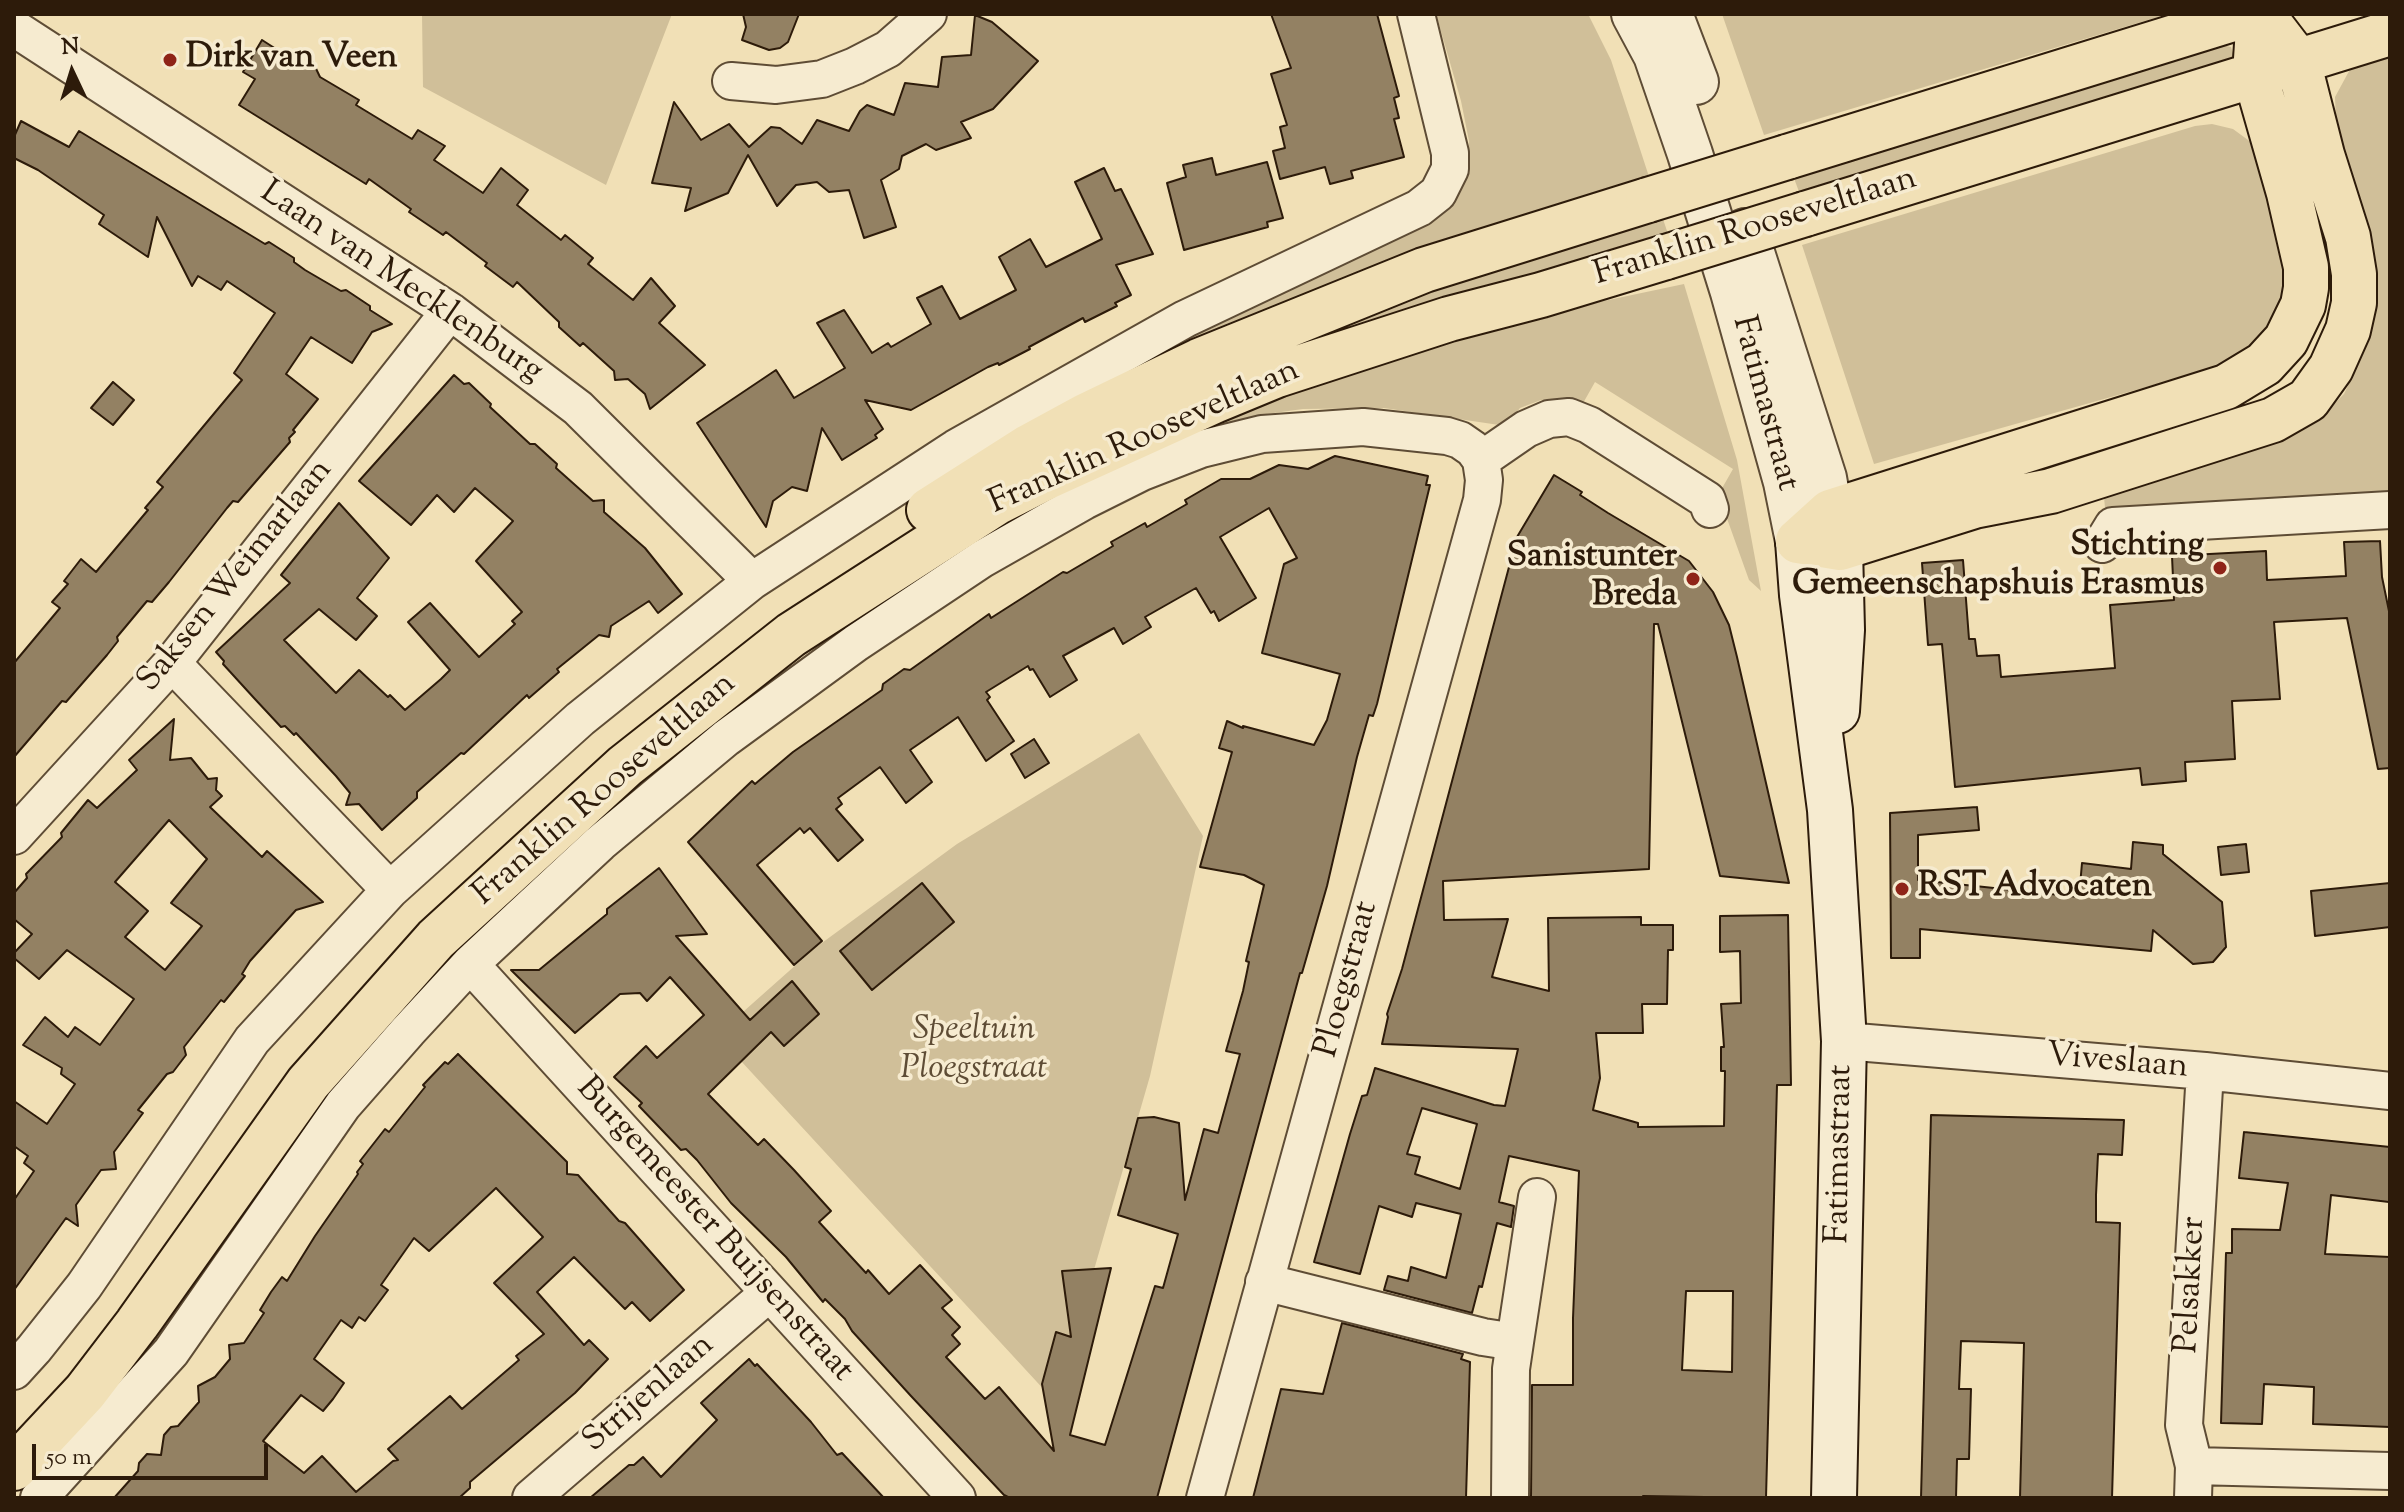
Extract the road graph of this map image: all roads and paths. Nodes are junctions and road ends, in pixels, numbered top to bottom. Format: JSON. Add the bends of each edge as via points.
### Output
{"nodes":[{"id":1,"x":928,"y":14,"type":"edge"},
{"id":2,"x":1416,"y":14,"type":"edge"},
{"id":3,"x":1634,"y":14,"type":"edge"},
{"id":4,"x":1670,"y":14,"type":"edge"},
{"id":5,"x":2249,"y":14,"type":"edge"},
{"id":6,"x":2260,"y":14,"type":"edge"},
{"id":7,"x":14,"y":28,"type":"edge"},
{"id":8,"x":2390,"y":33,"type":"edge"},
{"id":9,"x":2298,"y":61,"type":"junction"},
{"id":10,"x":2255,"y":74,"type":"junction"},
{"id":11,"x":731,"y":81,"type":"dead end"},
{"id":12,"x":450,"y":311,"type":"junction"},
{"id":13,"x":1481,"y":460,"type":"junction"},
{"id":14,"x":1710,"y":509,"type":"dead end"},
{"id":15,"x":2390,"y":510,"type":"edge"},
{"id":16,"x":1823,"y":533,"type":"junction"},
{"id":17,"x":2102,"y":544,"type":"dead end"},
{"id":18,"x":752,"y":581,"type":"junction"},
{"id":19,"x":172,"y":663,"type":"junction"},
{"id":20,"x":14,"y":836,"type":"edge"},
{"id":21,"x":390,"y":890,"type":"junction"},
{"id":22,"x":470,"y":964,"type":"junction"},
{"id":23,"x":1844,"y":1041,"type":"junction"},
{"id":24,"x":2205,"y":1071,"type":"junction"},
{"id":25,"x":2390,"y":1091,"type":"edge"},
{"id":26,"x":1537,"y":1197,"type":"dead end"},
{"id":27,"x":1264,"y":1282,"type":"junction"},
{"id":28,"x":769,"y":1293,"type":"junction"},
{"id":29,"x":1515,"y":1342,"type":"junction"},
{"id":30,"x":14,"y":1371,"type":"edge"},
{"id":31,"x":14,"y":1428,"type":"edge"},
{"id":32,"x":14,"y":1468,"type":"edge"},
{"id":33,"x":2390,"y":1471,"type":"edge"},
{"id":34,"x":2193,"y":1482,"type":"edge"},
{"id":35,"x":39,"y":1498,"type":"edge"},
{"id":36,"x":531,"y":1498,"type":"edge"},
{"id":37,"x":957,"y":1498,"type":"edge"},
{"id":38,"x":1205,"y":1498,"type":"edge"},
{"id":39,"x":1510,"y":1498,"type":"edge"},
{"id":40,"x":1834,"y":1498,"type":"edge"}],
"edges":[{"from":1,"to":11,"type":"street","via":[[888,49],[822,79],[776,85]]},
{"from":2,"to":18,"type":"street","name":"Franklin Rooseveltlaan","via":[[1450,153],[1450,169],[1438,193],[1419,208],[1158,334],[956,448]]},
{"from":3,"to":16,"type":"street","name":"Fatimastraat","via":[[1656,55],[1690,154],[1786,482]]},
{"from":4,"to":16,"type":"street","name":"Fatimastraat","via":[[1718,145],[1824,478]]},
{"from":5,"to":31,"type":"main road","name":"Franklin Rooseveltlaan","bridge":true,"via":[[1424,270],[1199,361],[1028,447],[773,612],[608,747],[419,919],[287,1069],[117,1308]]},
{"from":6,"to":9,"type":"main road"},
{"from":6,"to":10,"type":"main road"},
{"from":7,"to":12,"type":"street","name":"Laan van Mecklenburg"},
{"from":8,"to":9,"type":"main road","name":"Franklin Rooseveltlaan"},
{"from":9,"to":10,"type":"main road","name":"Franklin Rooseveltlaan"},
{"from":9,"to":16,"type":"main road","via":[[2354,274],[2348,330],[2331,368],[2308,400],[2273,420],[2051,491]]},
{"from":10,"to":16,"type":"main road","via":[[2306,267],[2297,323],[2264,364],[2226,387]]},
{"from":10,"to":32,"type":"main road","name":"Franklin Rooseveltlaan","bridge":true,"via":[[1277,375],[996,503],[791,635],[625,766],[436,939],[308,1083],[94,1381]]},
{"from":12,"to":18,"type":"street","name":"Laan van Mecklenburg","via":[[578,408]]},
{"from":12,"to":19,"type":"street","name":"Saksen Weimarlaan"},
{"from":13,"to":14,"type":"street","via":[[1526,429],[1569,417],[1707,500]]},
{"from":13,"to":22,"type":"street","name":"Franklin Rooseveltlaan","via":[[1473,449],[1447,436],[1363,427],[1312,429],[1201,449],[1107,489],[982,559],[726,738],[600,843]]},
{"from":13,"to":27,"type":"street","name":"Ploegstraat","via":[[1482,500]]},
{"from":15,"to":17,"type":"street","via":[[2113,526]]},
{"from":16,"to":23,"type":"street","name":"Fatimastraat","via":[[1802,595],[1830,810]]},
{"from":18,"to":21,"type":"street","name":"Franklin Rooseveltlaan","via":[[580,719]]},
{"from":19,"to":20,"type":"street","name":"Saksen Weimarlaan"},
{"from":19,"to":21,"type":"street"},
{"from":21,"to":30,"type":"street","name":"Franklin Rooseveltlaan","via":[[252,1040],[84,1286]]},
{"from":22,"to":28,"type":"street","name":"Burgemeester Buijsenstraat"},
{"from":22,"to":35,"type":"street","name":"Franklin Rooseveltlaan","via":[[343,1105],[171,1352]]},
{"from":23,"to":24,"type":"street","name":"Viveslaan"},
{"from":23,"to":40,"type":"street","name":"Fatimastraat"},
{"from":24,"to":25,"type":"street","name":"Viveslaan"},
{"from":24,"to":34,"type":"street","name":"Pelsakker","via":[[2184,1425]]},
{"from":26,"to":29,"type":"street"},
{"from":27,"to":29,"type":"street"},
{"from":27,"to":38,"type":"street","name":"Ploegstraat"},
{"from":28,"to":36,"type":"street","name":"Strijenlaan"},
{"from":28,"to":37,"type":"street","name":"Burgemeester Buijsenstraat"},
{"from":29,"to":39,"type":"street"},
{"from":33,"to":34,"type":"street"}]}
